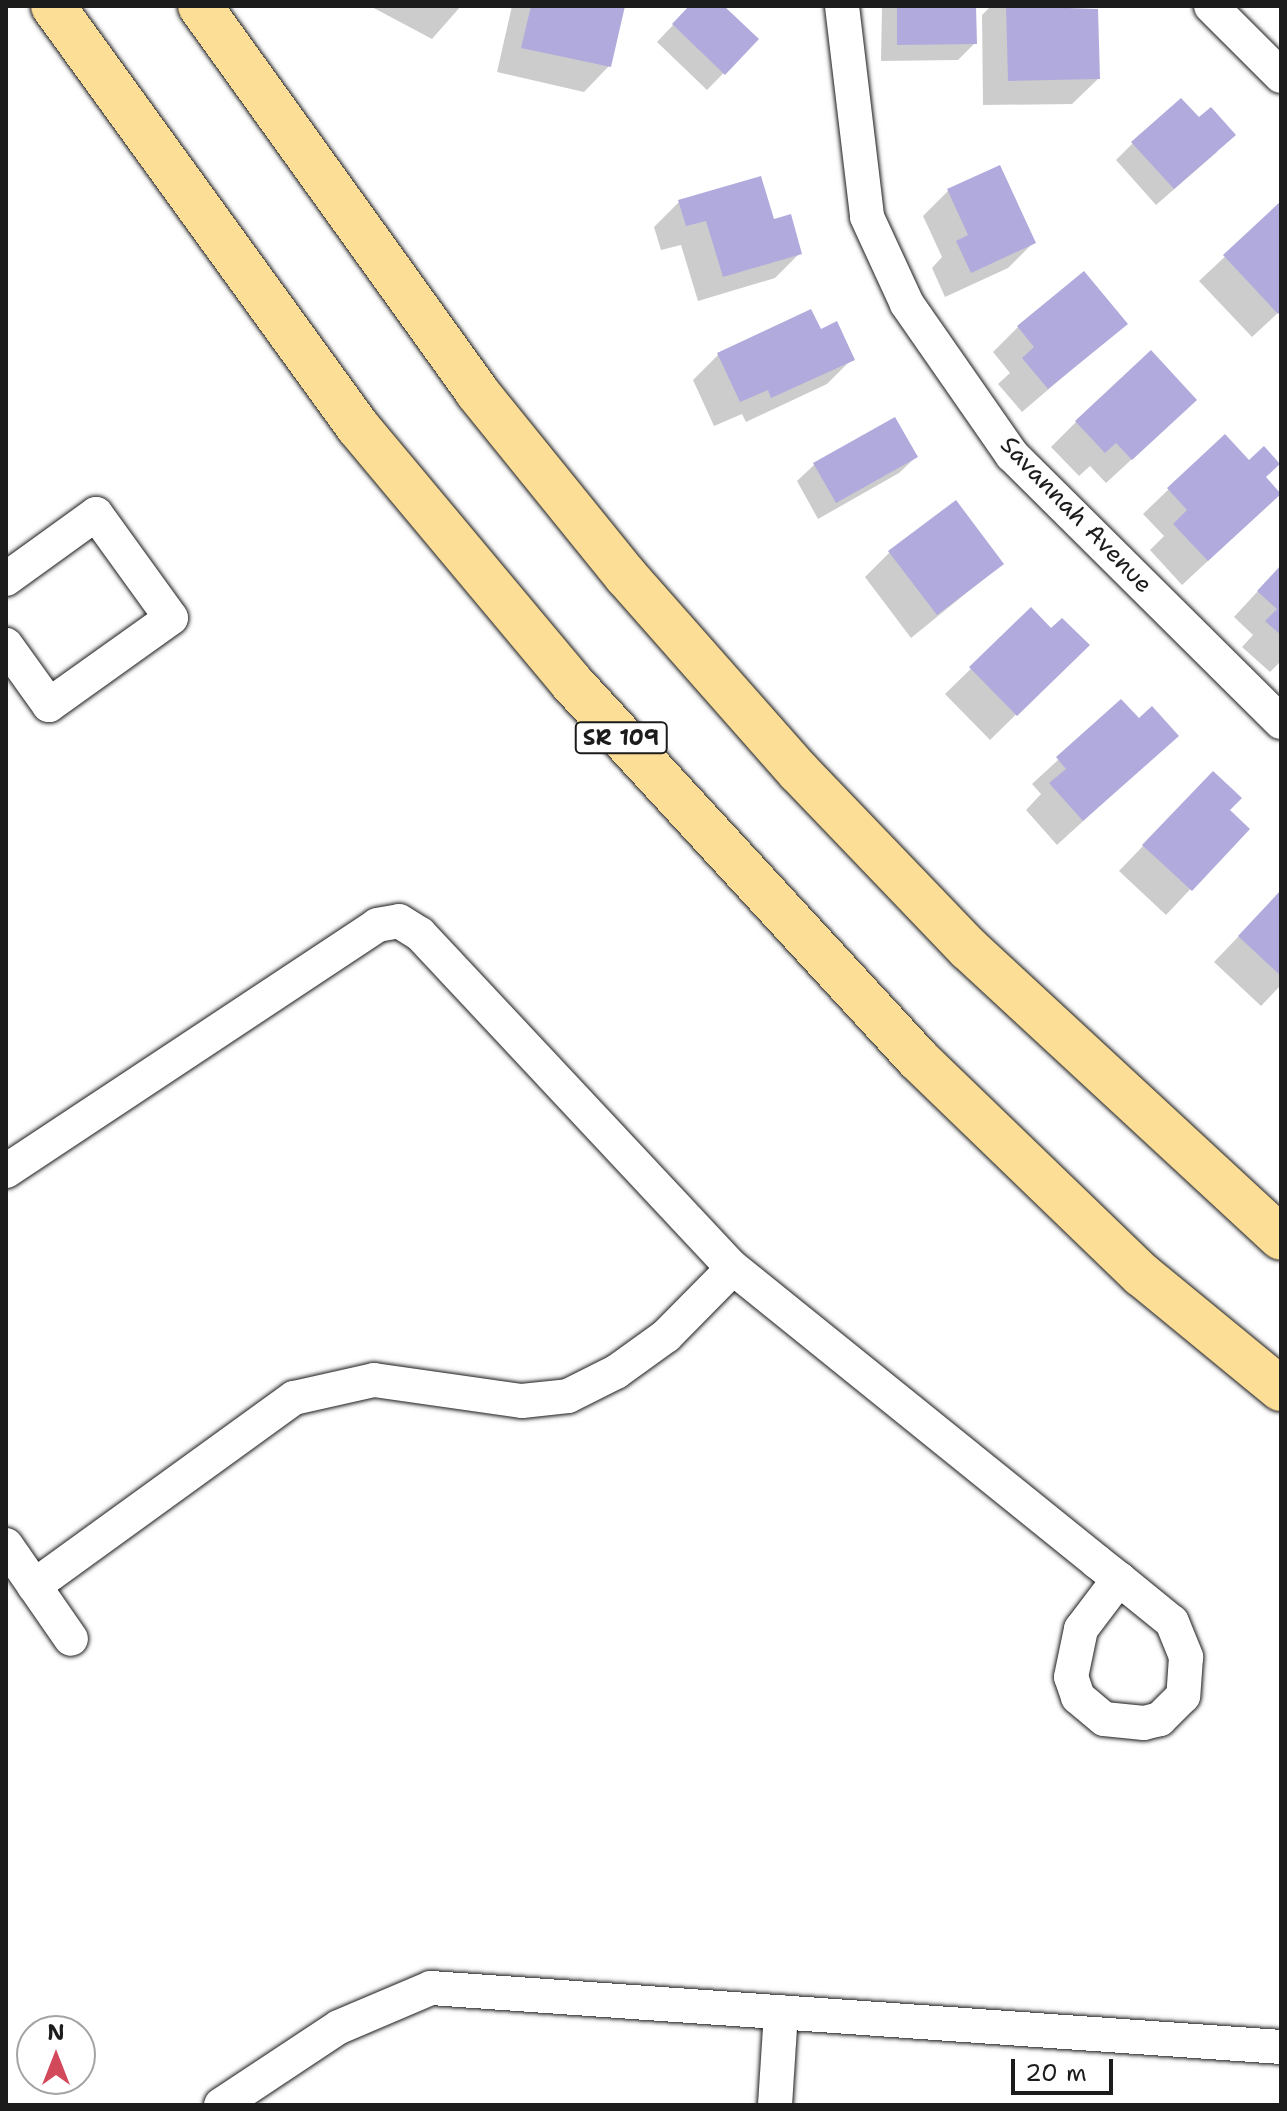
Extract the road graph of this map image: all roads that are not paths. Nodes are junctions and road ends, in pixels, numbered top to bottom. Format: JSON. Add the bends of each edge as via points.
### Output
{"nodes":[{"id":1,"x":53,"y":6,"type":"edge"},
{"id":2,"x":200,"y":6,"type":"edge"},
{"id":3,"x":842,"y":6,"type":"edge"},
{"id":4,"x":1211,"y":6,"type":"edge"},
{"id":5,"x":1281,"y":76,"type":"edge"},
{"id":6,"x":6,"y":579,"type":"edge"},
{"id":7,"x":8,"y":652,"type":"edge"},
{"id":8,"x":1281,"y":722,"type":"edge"},
{"id":9,"x":6,"y":1171,"type":"edge"},
{"id":10,"x":1281,"y":1238,"type":"edge"},
{"id":11,"x":733,"y":1268,"type":"junction"},
{"id":12,"x":1281,"y":1389,"type":"edge"},
{"id":13,"x":6,"y":1545,"type":"edge"},
{"id":14,"x":1119,"y":1579,"type":"dead end"},
{"id":15,"x":34,"y":1586,"type":"junction"},
{"id":16,"x":71,"y":1639,"type":"dead end"},
{"id":17,"x":781,"y":2012,"type":"junction"},
{"id":18,"x":1281,"y":2047,"type":"edge"},
{"id":19,"x":228,"y":2103,"type":"edge"},
{"id":20,"x":775,"y":2105,"type":"edge"}],
"edges":[{"from":1,"to":12,"type":"highway","number":"SR 109","via":[[358,427],[571,682],[918,1059],[1142,1275]]},
{"from":2,"to":10,"type":"highway","via":[[477,392],[647,599],[799,772],[969,949]]},
{"from":3,"to":8,"type":"street","name":"Savannah Avenue","via":[[867,217],[907,304],[1012,455]]},
{"from":4,"to":5,"type":"street"},
{"from":6,"to":7,"type":"street","via":[[96,514],[171,618],[49,705]]},
{"from":9,"to":11,"type":"street","via":[[377,925],[399,921],[420,934]]},
{"from":11,"to":14,"type":"street"},
{"from":11,"to":15,"type":"street","via":[[666,1336],[616,1372],[568,1396],[522,1401],[374,1380],[294,1398]]},
{"from":13,"to":15,"type":"street"},
{"from":15,"to":16,"type":"street"},
{"from":17,"to":18,"type":"street"},
{"from":17,"to":19,"type":"street","via":[[431,1988],[339,2027]]},
{"from":17,"to":20,"type":"street"}]}
